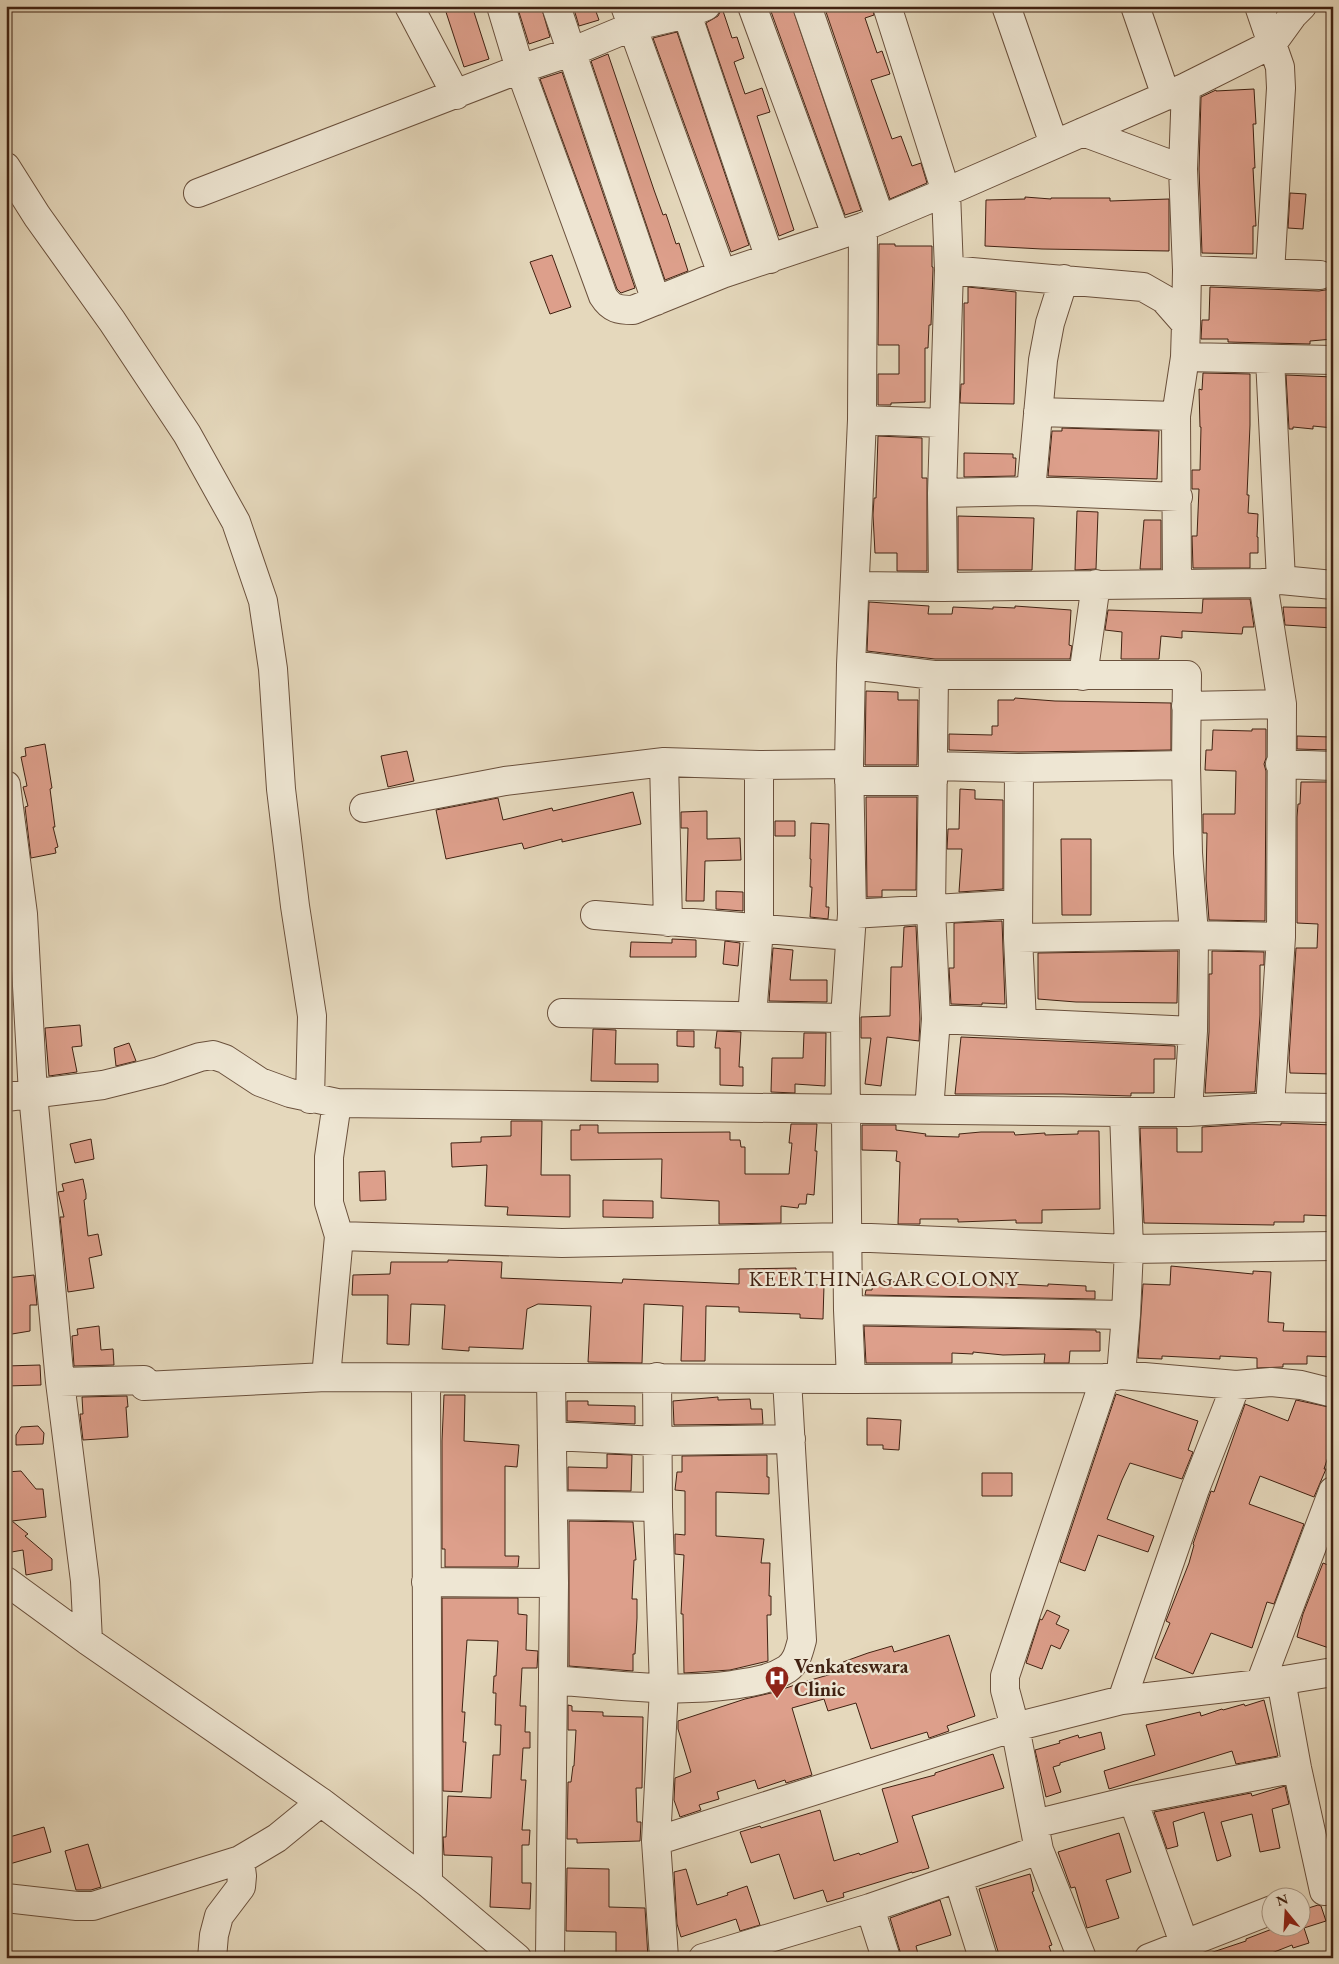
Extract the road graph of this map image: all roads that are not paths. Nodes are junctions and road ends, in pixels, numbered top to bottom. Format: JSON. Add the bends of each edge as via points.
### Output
{"nodes":[{"id":1,"x":409,"y":6,"type":"edge"},
{"id":2,"x":500,"y":6,"type":"edge"},
{"id":3,"x":556,"y":6,"type":"edge"},
{"id":4,"x":752,"y":6,"type":"edge"},
{"id":5,"x":807,"y":6,"type":"edge"},
{"id":6,"x":887,"y":6,"type":"edge"},
{"id":7,"x":1006,"y":6,"type":"edge"},
{"id":8,"x":1135,"y":6,"type":"edge"},
{"id":9,"x":1259,"y":6,"type":"edge"},
{"id":10,"x":1302,"y":6,"type":"edge"},
{"id":11,"x":696,"y":10,"type":"edge"},
{"id":12,"x":628,"y":17,"type":"edge"},
{"id":13,"x":1272,"y":44,"type":"junction"},
{"id":14,"x":571,"y":52,"type":"junction"},
{"id":15,"x":520,"y":69,"type":"junction"},
{"id":16,"x":1176,"y":92,"type":"junction"},
{"id":17,"x":456,"y":95,"type":"junction"},
{"id":18,"x":1083,"y":132,"type":"junction"},
{"id":19,"x":1054,"y":144,"type":"junction"},
{"id":20,"x":6,"y":167,"type":"edge"},
{"id":21,"x":1183,"y":169,"type":"junction"},
{"id":22,"x":946,"y":192,"type":"junction"},
{"id":23,"x":198,"y":193,"type":"dead end"},
{"id":24,"x":871,"y":222,"type":"junction"},
{"id":25,"x":836,"y":236,"type":"junction"},
{"id":26,"x":770,"y":259,"type":"junction"},
{"id":27,"x":949,"y":270,"type":"junction"},
{"id":28,"x":1187,"y":270,"type":"junction"},
{"id":29,"x":1270,"y":273,"type":"junction"},
{"id":30,"x":722,"y":274,"type":"junction"},
{"id":31,"x":1320,"y":275,"type":"dead end"},
{"id":32,"x":1064,"y":279,"type":"junction"},
{"id":33,"x":656,"y":301,"type":"junction"},
{"id":34,"x":1186,"y":324,"type":"junction"},
{"id":35,"x":1185,"y":357,"type":"junction"},
{"id":36,"x":1270,"y":359,"type":"junction"},
{"id":37,"x":1333,"y":360,"type":"edge"},
{"id":38,"x":1038,"y":412,"type":"junction"},
{"id":39,"x":1176,"y":416,"type":"junction"},
{"id":40,"x":862,"y":420,"type":"junction"},
{"id":41,"x":944,"y":423,"type":"junction"},
{"id":42,"x":1031,"y":491,"type":"junction"},
{"id":43,"x":942,"y":493,"type":"junction"},
{"id":44,"x":1178,"y":497,"type":"junction"},
{"id":45,"x":1177,"y":582,"type":"junction"},
{"id":46,"x":1272,"y":582,"type":"junction"},
{"id":47,"x":1096,"y":584,"type":"junction"},
{"id":48,"x":1333,"y":585,"type":"edge"},
{"id":49,"x":856,"y":586,"type":"junction"},
{"id":50,"x":942,"y":587,"type":"junction"},
{"id":51,"x":852,"y":665,"type":"junction"},
{"id":52,"x":934,"y":675,"type":"junction"},
{"id":53,"x":1083,"y":676,"type":"junction"},
{"id":54,"x":1282,"y":704,"type":"junction"},
{"id":55,"x":1186,"y":706,"type":"junction"},
{"id":56,"x":664,"y":762,"type":"junction"},
{"id":57,"x":1280,"y":764,"type":"junction"},
{"id":58,"x":759,"y":765,"type":"junction"},
{"id":59,"x":1186,"y":765,"type":"junction"},
{"id":60,"x":1333,"y":766,"type":"edge"},
{"id":61,"x":1019,"y":768,"type":"junction"},
{"id":62,"x":849,"y":773,"type":"junction"},
{"id":63,"x":933,"y":773,"type":"junction"},
{"id":64,"x":6,"y":785,"type":"edge"},
{"id":65,"x":364,"y":808,"type":"dead end"},
{"id":66,"x":1018,"y":904,"type":"junction"},
{"id":67,"x":931,"y":910,"type":"junction"},
{"id":68,"x":595,"y":915,"type":"dead end"},
{"id":69,"x":668,"y":922,"type":"junction"},
{"id":70,"x":851,"y":925,"type":"junction"},
{"id":71,"x":759,"y":929,"type":"junction"},
{"id":72,"x":1194,"y":935,"type":"junction"},
{"id":73,"x":1280,"y":937,"type":"junction"},
{"id":74,"x":1018,"y":938,"type":"junction"},
{"id":75,"x":562,"y":1013,"type":"dead end"},
{"id":76,"x":752,"y":1016,"type":"junction"},
{"id":77,"x":845,"y":1018,"type":"junction"},
{"id":78,"x":936,"y":1019,"type":"junction"},
{"id":79,"x":1022,"y":1022,"type":"junction"},
{"id":80,"x":1193,"y":1030,"type":"junction"},
{"id":81,"x":33,"y":1094,"type":"junction"},
{"id":82,"x":6,"y":1097,"type":"edge"},
{"id":83,"x":310,"y":1099,"type":"junction"},
{"id":84,"x":337,"y":1103,"type":"junction"},
{"id":85,"x":1270,"y":1107,"type":"junction"},
{"id":86,"x":1333,"y":1108,"type":"edge"},
{"id":87,"x":846,"y":1109,"type":"junction"},
{"id":88,"x":929,"y":1110,"type":"junction"},
{"id":89,"x":1124,"y":1112,"type":"junction"},
{"id":90,"x":1188,"y":1112,"type":"junction"},
{"id":91,"x":339,"y":1236,"type":"junction"},
{"id":92,"x":847,"y":1237,"type":"junction"},
{"id":93,"x":1333,"y":1246,"type":"edge"},
{"id":94,"x":1129,"y":1249,"type":"junction"},
{"id":95,"x":848,"y":1310,"type":"junction"},
{"id":96,"x":1126,"y":1315,"type":"junction"},
{"id":97,"x":1113,"y":1376,"type":"junction"},
{"id":98,"x":326,"y":1377,"type":"junction"},
{"id":99,"x":658,"y":1377,"type":"junction"},
{"id":100,"x":426,"y":1378,"type":"junction"},
{"id":101,"x":551,"y":1378,"type":"junction"},
{"id":102,"x":787,"y":1379,"type":"junction"},
{"id":103,"x":851,"y":1379,"type":"junction"},
{"id":104,"x":60,"y":1382,"type":"junction"},
{"id":105,"x":1236,"y":1385,"type":"junction"},
{"id":106,"x":1333,"y":1393,"type":"edge"},
{"id":107,"x":552,"y":1436,"type":"junction"},
{"id":108,"x":791,"y":1439,"type":"junction"},
{"id":109,"x":658,"y":1441,"type":"junction"},
{"id":110,"x":1333,"y":1491,"type":"edge"},
{"id":111,"x":553,"y":1504,"type":"junction"},
{"id":112,"x":658,"y":1507,"type":"junction"},
{"id":113,"x":6,"y":1581,"type":"edge"},
{"id":114,"x":426,"y":1582,"type":"junction"},
{"id":115,"x":554,"y":1583,"type":"junction"},
{"id":116,"x":88,"y":1641,"type":"junction"},
{"id":117,"x":1333,"y":1672,"type":"edge"},
{"id":118,"x":553,"y":1680,"type":"junction"},
{"id":119,"x":1270,"y":1682,"type":"junction"},
{"id":120,"x":664,"y":1689,"type":"junction"},
{"id":121,"x":1122,"y":1700,"type":"junction"},
{"id":122,"x":1015,"y":1726,"type":"junction"},
{"id":123,"x":1297,"y":1768,"type":"junction"},
{"id":124,"x":1133,"y":1800,"type":"junction"},
{"id":125,"x":321,"y":1802,"type":"junction"},
{"id":126,"x":1036,"y":1837,"type":"junction"},
{"id":127,"x":656,"y":1841,"type":"junction"},
{"id":128,"x":240,"y":1860,"type":"junction"},
{"id":129,"x":958,"y":1878,"type":"junction"},
{"id":130,"x":428,"y":1883,"type":"junction"},
{"id":131,"x":1319,"y":1895,"type":"edge"},
{"id":132,"x":6,"y":1898,"type":"edge"},
{"id":133,"x":870,"y":1908,"type":"junction"},
{"id":134,"x":1262,"y":1914,"type":"edge"},
{"id":135,"x":1184,"y":1943,"type":"junction"},
{"id":136,"x":712,"y":1957,"type":"edge"},
{"id":137,"x":212,"y":1958,"type":"edge"},
{"id":138,"x":517,"y":1958,"type":"edge"},
{"id":139,"x":550,"y":1958,"type":"edge"},
{"id":140,"x":664,"y":1958,"type":"edge"},
{"id":141,"x":886,"y":1958,"type":"edge"},
{"id":142,"x":983,"y":1958,"type":"edge"},
{"id":143,"x":1082,"y":1958,"type":"edge"},
{"id":144,"x":1148,"y":1958,"type":"edge"}],
"edges":[{"from":1,"to":17,"type":"street"},
{"from":2,"to":15,"type":"street"},
{"from":3,"to":14,"type":"street"},
{"from":4,"to":25,"type":"street"},
{"from":5,"to":24,"type":"street"},
{"from":6,"to":22,"type":"street"},
{"from":7,"to":19,"type":"street"},
{"from":8,"to":16,"type":"street"},
{"from":9,"to":13,"type":"street"},
{"from":10,"to":13,"type":"street"},
{"from":11,"to":12,"type":"street"},
{"from":11,"to":26,"type":"street"},
{"from":12,"to":14,"type":"street"},
{"from":12,"to":30,"type":"street"},
{"from":13,"to":16,"type":"street"},
{"from":13,"to":29,"type":"street","via":[[1280,67],[1281,88]]},
{"from":14,"to":15,"type":"street"},
{"from":14,"to":33,"type":"street"},
{"from":15,"to":17,"type":"street"},
{"from":15,"to":33,"type":"street","via":[[608,305],[619,310],[633,310]]},
{"from":16,"to":18,"type":"street"},
{"from":16,"to":21,"type":"street"},
{"from":17,"to":23,"type":"street"},
{"from":18,"to":19,"type":"street"},
{"from":18,"to":21,"type":"street"},
{"from":19,"to":22,"type":"street"},
{"from":20,"to":83,"type":"street","via":[[187,434],[236,522],[260,592],[273,669],[281,788],[312,1016]]},
{"from":21,"to":28,"type":"street"},
{"from":22,"to":24,"type":"street"},
{"from":22,"to":27,"type":"street"},
{"from":24,"to":25,"type":"street"},
{"from":24,"to":40,"type":"street"},
{"from":25,"to":26,"type":"street"},
{"from":26,"to":30,"type":"street"},
{"from":27,"to":32,"type":"street"},
{"from":27,"to":41,"type":"street"},
{"from":28,"to":29,"type":"street"},
{"from":28,"to":34,"type":"street"},
{"from":29,"to":31,"type":"street"},
{"from":30,"to":33,"type":"street"},
{"from":32,"to":34,"type":"street","via":[[1143,286],[1164,300]]},
{"from":32,"to":38,"type":"street","via":[[1050,323]]},
{"from":34,"to":35,"type":"street"},
{"from":35,"to":36,"type":"street"},
{"from":35,"to":39,"type":"street"},
{"from":36,"to":37,"type":"street"},
{"from":36,"to":46,"type":"street"},
{"from":38,"to":39,"type":"street"},
{"from":38,"to":42,"type":"street"},
{"from":39,"to":44,"type":"street"},
{"from":40,"to":41,"type":"street"},
{"from":40,"to":49,"type":"street"},
{"from":41,"to":43,"type":"street"},
{"from":42,"to":43,"type":"street"},
{"from":42,"to":44,"type":"street"},
{"from":43,"to":50,"type":"street"},
{"from":44,"to":45,"type":"street"},
{"from":45,"to":46,"type":"street"},
{"from":45,"to":47,"type":"street"},
{"from":46,"to":48,"type":"street"},
{"from":46,"to":54,"type":"street"},
{"from":47,"to":50,"type":"street"},
{"from":47,"to":53,"type":"street"},
{"from":49,"to":50,"type":"street"},
{"from":49,"to":51,"type":"street"},
{"from":51,"to":52,"type":"street"},
{"from":51,"to":62,"type":"street"},
{"from":52,"to":53,"type":"street"},
{"from":52,"to":63,"type":"street"},
{"from":53,"to":55,"type":"street","via":[[1187,675]]},
{"from":54,"to":55,"type":"street"},
{"from":54,"to":57,"type":"street"},
{"from":55,"to":59,"type":"street"},
{"from":56,"to":58,"type":"street"},
{"from":56,"to":65,"type":"street","via":[[505,781]]},
{"from":56,"to":69,"type":"street"},
{"from":57,"to":60,"type":"street"},
{"from":57,"to":73,"type":"street"},
{"from":58,"to":62,"type":"street"},
{"from":58,"to":71,"type":"street"},
{"from":59,"to":61,"type":"street"},
{"from":59,"to":72,"type":"street"},
{"from":61,"to":63,"type":"street"},
{"from":61,"to":66,"type":"street"},
{"from":62,"to":63,"type":"street"},
{"from":62,"to":70,"type":"street"},
{"from":63,"to":67,"type":"street"},
{"from":64,"to":81,"type":"street","via":[[23,914]]},
{"from":66,"to":67,"type":"street"},
{"from":66,"to":74,"type":"street"},
{"from":67,"to":70,"type":"street"},
{"from":67,"to":78,"type":"street"},
{"from":68,"to":69,"type":"street"},
{"from":69,"to":71,"type":"street"},
{"from":70,"to":71,"type":"street"},
{"from":70,"to":77,"type":"street"},
{"from":71,"to":76,"type":"street"},
{"from":72,"to":73,"type":"street"},
{"from":72,"to":74,"type":"street"},
{"from":72,"to":80,"type":"street"},
{"from":73,"to":85,"type":"street"},
{"from":74,"to":79,"type":"street"},
{"from":75,"to":76,"type":"street"},
{"from":76,"to":77,"type":"street"},
{"from":77,"to":87,"type":"street"},
{"from":78,"to":79,"type":"street"},
{"from":78,"to":88,"type":"street"},
{"from":79,"to":80,"type":"street"},
{"from":80,"to":90,"type":"street"},
{"from":81,"to":82,"type":"street"},
{"from":81,"to":83,"type":"street","via":[[103,1085],[213,1055],[225,1059],[260,1082]]},
{"from":81,"to":104,"type":"street"},
{"from":83,"to":84,"type":"street"},
{"from":84,"to":87,"type":"street"},
{"from":84,"to":91,"type":"street","via":[[329,1157],[329,1203]]},
{"from":85,"to":86,"type":"street"},
{"from":85,"to":90,"type":"street"},
{"from":87,"to":88,"type":"street"},
{"from":87,"to":92,"type":"street"},
{"from":88,"to":89,"type":"street"},
{"from":89,"to":90,"type":"street"},
{"from":89,"to":94,"type":"street"},
{"from":91,"to":92,"type":"street","via":[[562,1243]]},
{"from":91,"to":98,"type":"street"},
{"from":92,"to":94,"type":"street"},
{"from":92,"to":95,"type":"street"},
{"from":93,"to":94,"type":"street"},
{"from":94,"to":96,"type":"street"},
{"from":95,"to":96,"type":"street"},
{"from":95,"to":103,"type":"street"},
{"from":96,"to":97,"type":"street"},
{"from":97,"to":103,"type":"street"},
{"from":97,"to":105,"type":"street"},
{"from":97,"to":122,"type":"street","via":[[1005,1676],[1005,1690]]},
{"from":98,"to":100,"type":"street"},
{"from":98,"to":104,"type":"street","via":[[144,1383]]},
{"from":99,"to":101,"type":"street"},
{"from":99,"to":102,"type":"street"},
{"from":99,"to":109,"type":"street"},
{"from":100,"to":101,"type":"street"},
{"from":100,"to":114,"type":"street"},
{"from":101,"to":107,"type":"street"},
{"from":102,"to":103,"type":"street"},
{"from":102,"to":108,"type":"street"},
{"from":104,"to":116,"type":"street"},
{"from":105,"to":106,"type":"street","via":[[1271,1382]]},
{"from":105,"to":121,"type":"street","via":[[1195,1489]]},
{"from":107,"to":109,"type":"street"},
{"from":107,"to":111,"type":"street"},
{"from":108,"to":109,"type":"street"},
{"from":108,"to":120,"type":"street","via":[[802,1640],[798,1657],[788,1668],[762,1681],[708,1688]]},
{"from":109,"to":112,"type":"street"},
{"from":110,"to":119,"type":"street"},
{"from":111,"to":112,"type":"street"},
{"from":111,"to":115,"type":"street"},
{"from":112,"to":120,"type":"street"},
{"from":113,"to":116,"type":"street"},
{"from":114,"to":115,"type":"street"},
{"from":114,"to":130,"type":"street"},
{"from":115,"to":118,"type":"street"},
{"from":116,"to":125,"type":"street"},
{"from":117,"to":119,"type":"street"},
{"from":118,"to":120,"type":"street"},
{"from":118,"to":139,"type":"street"},
{"from":119,"to":121,"type":"street"},
{"from":119,"to":123,"type":"street"},
{"from":120,"to":127,"type":"street"},
{"from":121,"to":122,"type":"street"},
{"from":122,"to":126,"type":"street"},
{"from":122,"to":127,"type":"street"},
{"from":123,"to":124,"type":"street"},
{"from":123,"to":131,"type":"street"},
{"from":124,"to":126,"type":"street"},
{"from":124,"to":135,"type":"street"},
{"from":125,"to":128,"type":"street","via":[[277,1838]]},
{"from":125,"to":130,"type":"street"},
{"from":126,"to":129,"type":"street"},
{"from":126,"to":143,"type":"street"},
{"from":127,"to":140,"type":"street"},
{"from":128,"to":132,"type":"street","via":[[93,1906]]},
{"from":128,"to":137,"type":"street","via":[[241,1887],[220,1916]]},
{"from":129,"to":133,"type":"street"},
{"from":129,"to":142,"type":"street"},
{"from":130,"to":138,"type":"street"},
{"from":133,"to":136,"type":"street"},
{"from":133,"to":141,"type":"street"},
{"from":134,"to":135,"type":"street"},
{"from":135,"to":144,"type":"street"}]}
